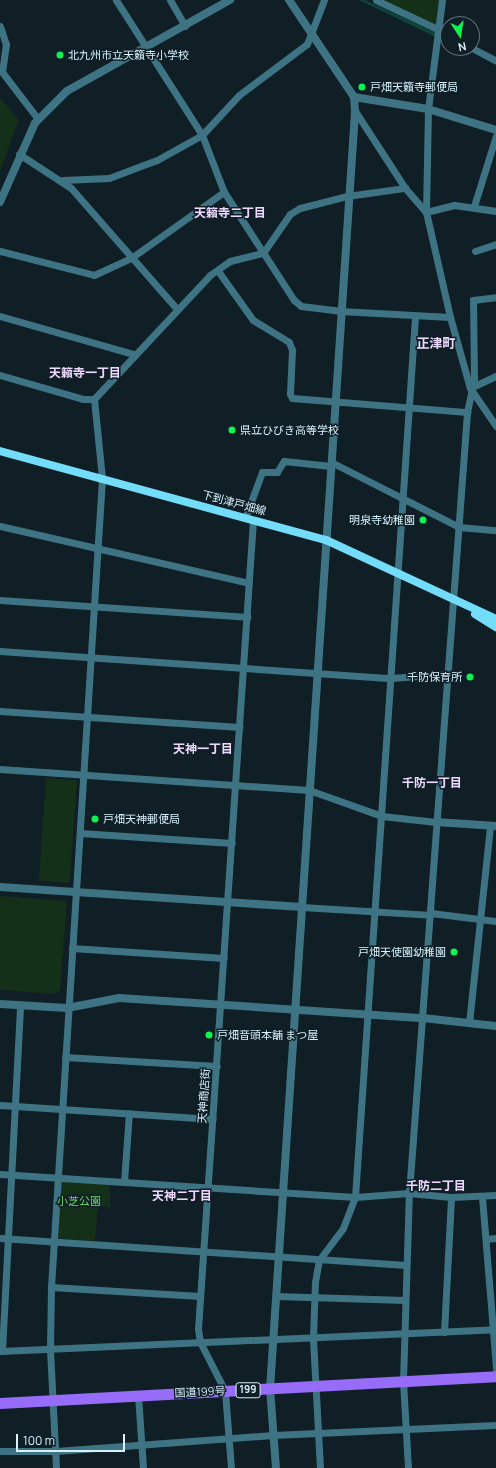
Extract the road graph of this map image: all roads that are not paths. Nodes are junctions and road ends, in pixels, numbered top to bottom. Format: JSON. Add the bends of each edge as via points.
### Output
{"nodes":[{"id":1,"x":116,"y":0,"type":"edge"},
{"id":2,"x":170,"y":0,"type":"edge"},
{"id":3,"x":230,"y":0,"type":"edge"},
{"id":4,"x":290,"y":0,"type":"edge"},
{"id":5,"x":324,"y":0,"type":"edge"},
{"id":6,"x":376,"y":0,"type":"edge"},
{"id":7,"x":442,"y":0,"type":"edge"},
{"id":8,"x":221,"y":2,"type":"edge"},
{"id":9,"x":0,"y":26,"type":"edge"},
{"id":10,"x":185,"y":26,"type":"junction"},
{"id":11,"x":439,"y":30,"type":"junction"},
{"id":12,"x":311,"y":32,"type":"junction"},
{"id":13,"x":146,"y":49,"type":"junction"},
{"id":14,"x":480,"y":52,"type":"edge"},
{"id":15,"x":496,"y":61,"type":"edge"},
{"id":16,"x":1,"y":73,"type":"edge"},
{"id":17,"x":354,"y":97,"type":"junction"},
{"id":18,"x":428,"y":109,"type":"junction"},
{"id":19,"x":355,"y":111,"type":"junction"},
{"id":20,"x":38,"y":119,"type":"junction"},
{"id":21,"x":496,"y":130,"type":"edge"},
{"id":22,"x":202,"y":135,"type":"junction"},
{"id":23,"x":496,"y":136,"type":"edge"},
{"id":24,"x":19,"y":154,"type":"junction"},
{"id":25,"x":63,"y":180,"type":"junction"},
{"id":26,"x":2,"y":188,"type":"edge"},
{"id":27,"x":405,"y":188,"type":"junction"},
{"id":28,"x":224,"y":192,"type":"junction"},
{"id":29,"x":347,"y":196,"type":"junction"},
{"id":30,"x":0,"y":202,"type":"edge"},
{"id":31,"x":474,"y":206,"type":"junction"},
{"id":32,"x":496,"y":211,"type":"edge"},
{"id":33,"x":426,"y":212,"type":"junction"},
{"id":34,"x":496,"y":244,"type":"edge"},
{"id":35,"x":0,"y":251,"type":"edge"},
{"id":36,"x":475,"y":251,"type":"dead end"},
{"id":37,"x":263,"y":253,"type":"junction"},
{"id":38,"x":131,"y":258,"type":"junction"},
{"id":39,"x":218,"y":271,"type":"junction"},
{"id":40,"x":496,"y":297,"type":"edge"},
{"id":41,"x":176,"y":308,"type":"junction"},
{"id":42,"x":340,"y":311,"type":"junction"},
{"id":43,"x":0,"y":316,"type":"edge"},
{"id":44,"x":415,"y":317,"type":"junction"},
{"id":45,"x":450,"y":317,"type":"junction"},
{"id":46,"x":133,"y":354,"type":"junction"},
{"id":47,"x":0,"y":375,"type":"edge"},
{"id":48,"x":496,"y":376,"type":"edge"},
{"id":49,"x":470,"y":388,"type":"junction"},
{"id":50,"x":94,"y":399,"type":"junction"},
{"id":51,"x":335,"y":402,"type":"junction"},
{"id":52,"x":408,"y":406,"type":"junction"},
{"id":53,"x":467,"y":412,"type":"junction"},
{"id":54,"x":496,"y":426,"type":"edge"},
{"id":55,"x":0,"y":451,"type":"edge"},
{"id":56,"x":331,"y":464,"type":"junction"},
{"id":57,"x":102,"y":478,"type":"junction"},
{"id":58,"x":402,"y":499,"type":"junction"},
{"id":59,"x":249,"y":519,"type":"junction"},
{"id":60,"x":0,"y":526,"type":"edge"},
{"id":61,"x":459,"y":527,"type":"junction"},
{"id":62,"x":496,"y":530,"type":"edge"},
{"id":63,"x":326,"y":540,"type":"junction"},
{"id":64,"x":98,"y":548,"type":"junction"},
{"id":65,"x":397,"y":573,"type":"junction"},
{"id":66,"x":249,"y":583,"type":"junction"},
{"id":67,"x":0,"y":600,"type":"edge"},
{"id":68,"x":454,"y":601,"type":"junction"},
{"id":69,"x":94,"y":606,"type":"junction"},
{"id":70,"x":247,"y":617,"type":"junction"},
{"id":71,"x":496,"y":619,"type":"edge"},
{"id":72,"x":496,"y":628,"type":"edge"},
{"id":73,"x":0,"y":651,"type":"edge"},
{"id":74,"x":91,"y":658,"type":"junction"},
{"id":75,"x":243,"y":668,"type":"junction"},
{"id":76,"x":318,"y":673,"type":"junction"},
{"id":77,"x":447,"y":674,"type":"junction"},
{"id":78,"x":391,"y":678,"type":"junction"},
{"id":79,"x":0,"y":710,"type":"edge"},
{"id":80,"x":87,"y":716,"type":"junction"},
{"id":81,"x":239,"y":728,"type":"junction"},
{"id":82,"x":0,"y":769,"type":"edge"},
{"id":83,"x":83,"y":775,"type":"junction"},
{"id":84,"x":236,"y":784,"type":"junction"},
{"id":85,"x":309,"y":790,"type":"junction"},
{"id":86,"x":382,"y":816,"type":"junction"},
{"id":87,"x":436,"y":822,"type":"junction"},
{"id":88,"x":493,"y":826,"type":"edge"},
{"id":89,"x":80,"y":833,"type":"junction"},
{"id":90,"x":232,"y":843,"type":"junction"},
{"id":91,"x":0,"y":887,"type":"edge"},
{"id":92,"x":76,"y":892,"type":"junction"},
{"id":93,"x":228,"y":902,"type":"junction"},
{"id":94,"x":302,"y":907,"type":"junction"},
{"id":95,"x":374,"y":912,"type":"junction"},
{"id":96,"x":431,"y":914,"type":"junction"},
{"id":97,"x":480,"y":919,"type":"junction"},
{"id":98,"x":496,"y":921,"type":"edge"},
{"id":99,"x":72,"y":948,"type":"junction"},
{"id":100,"x":224,"y":958,"type":"junction"},
{"id":101,"x":0,"y":1004,"type":"edge"},
{"id":102,"x":20,"y":1005,"type":"junction"},
{"id":103,"x":221,"y":1005,"type":"junction"},
{"id":104,"x":67,"y":1008,"type":"junction"},
{"id":105,"x":294,"y":1010,"type":"junction"},
{"id":106,"x":368,"y":1014,"type":"junction"},
{"id":107,"x":423,"y":1018,"type":"junction"},
{"id":108,"x":469,"y":1023,"type":"junction"},
{"id":109,"x":496,"y":1026,"type":"edge"},
{"id":110,"x":65,"y":1057,"type":"junction"},
{"id":111,"x":217,"y":1066,"type":"junction"},
{"id":112,"x":0,"y":1105,"type":"edge"},
{"id":113,"x":15,"y":1106,"type":"junction"},
{"id":114,"x":61,"y":1109,"type":"junction"},
{"id":115,"x":129,"y":1114,"type":"junction"},
{"id":116,"x":213,"y":1119,"type":"junction"},
{"id":117,"x":0,"y":1174,"type":"edge"},
{"id":118,"x":11,"y":1175,"type":"junction"},
{"id":119,"x":57,"y":1177,"type":"junction"},
{"id":120,"x":124,"y":1182,"type":"junction"},
{"id":121,"x":209,"y":1188,"type":"junction"},
{"id":122,"x":283,"y":1193,"type":"junction"},
{"id":123,"x":409,"y":1193,"type":"junction"},
{"id":124,"x":496,"y":1195,"type":"edge"},
{"id":125,"x":482,"y":1196,"type":"junction"},
{"id":126,"x":355,"y":1197,"type":"junction"},
{"id":127,"x":451,"y":1198,"type":"junction"},
{"id":128,"x":4,"y":1238,"type":"edge"},
{"id":129,"x":496,"y":1238,"type":"edge"},
{"id":130,"x":486,"y":1240,"type":"junction"},
{"id":131,"x":53,"y":1242,"type":"junction"},
{"id":132,"x":204,"y":1251,"type":"junction"},
{"id":133,"x":278,"y":1256,"type":"junction"},
{"id":134,"x":319,"y":1260,"type":"junction"},
{"id":135,"x":406,"y":1265,"type":"junction"},
{"id":136,"x":51,"y":1287,"type":"junction"},
{"id":137,"x":315,"y":1295,"type":"junction"},
{"id":138,"x":200,"y":1296,"type":"junction"},
{"id":139,"x":276,"y":1296,"type":"junction"},
{"id":140,"x":405,"y":1300,"type":"junction"},
{"id":141,"x":494,"y":1330,"type":"edge"},
{"id":142,"x":444,"y":1332,"type":"junction"},
{"id":143,"x":404,"y":1334,"type":"junction"},
{"id":144,"x":313,"y":1338,"type":"junction"},
{"id":145,"x":273,"y":1340,"type":"junction"},
{"id":146,"x":200,"y":1342,"type":"junction"},
{"id":147,"x":50,"y":1350,"type":"junction"},
{"id":148,"x":1,"y":1351,"type":"edge"},
{"id":149,"x":496,"y":1369,"type":"edge"},
{"id":150,"x":496,"y":1376,"type":"edge"},
{"id":151,"x":403,"y":1381,"type":"junction"},
{"id":152,"x":316,"y":1386,"type":"junction"},
{"id":153,"x":270,"y":1389,"type":"junction"},
{"id":154,"x":225,"y":1391,"type":"junction"},
{"id":155,"x":138,"y":1395,"type":"junction"},
{"id":156,"x":53,"y":1400,"type":"junction"},
{"id":157,"x":0,"y":1403,"type":"edge"},
{"id":158,"x":496,"y":1425,"type":"edge"},
{"id":159,"x":405,"y":1430,"type":"junction"},
{"id":160,"x":317,"y":1433,"type":"junction"},
{"id":161,"x":273,"y":1435,"type":"junction"},
{"id":162,"x":228,"y":1438,"type":"junction"},
{"id":163,"x":141,"y":1444,"type":"junction"},
{"id":164,"x":0,"y":1451,"type":"edge"},
{"id":165,"x":56,"y":1451,"type":"junction"},
{"id":166,"x":56,"y":1468,"type":"edge"},
{"id":167,"x":143,"y":1468,"type":"edge"},
{"id":168,"x":231,"y":1468,"type":"edge"},
{"id":169,"x":276,"y":1468,"type":"edge"},
{"id":170,"x":320,"y":1468,"type":"edge"},
{"id":171,"x":408,"y":1468,"type":"edge"}],
"edges":[{"from":1,"to":13,"type":"street"},
{"from":2,"to":10,"type":"street"},
{"from":3,"to":8,"type":"street"},
{"from":4,"to":12,"type":"street"},
{"from":5,"to":12,"type":"street"},
{"from":6,"to":11,"type":"street"},
{"from":7,"to":11,"type":"street"},
{"from":8,"to":10,"type":"street"},
{"from":9,"to":16,"type":"street","via":[[6,44]]},
{"from":10,"to":13,"type":"street"},
{"from":11,"to":18,"type":"street"},
{"from":12,"to":17,"type":"street"},
{"from":12,"to":22,"type":"street","via":[[307,44],[238,95]]},
{"from":13,"to":20,"type":"street","via":[[67,91]]},
{"from":13,"to":22,"type":"street"},
{"from":14,"to":15,"type":"street"},
{"from":16,"to":20,"type":"street"},
{"from":17,"to":18,"type":"street"},
{"from":17,"to":19,"type":"street"},
{"from":18,"to":21,"type":"street"},
{"from":18,"to":33,"type":"street"},
{"from":19,"to":27,"type":"street"},
{"from":19,"to":29,"type":"street"},
{"from":20,"to":24,"type":"street"},
{"from":22,"to":25,"type":"street","via":[[157,160],[109,178]]},
{"from":22,"to":28,"type":"street"},
{"from":23,"to":31,"type":"street"},
{"from":24,"to":25,"type":"street"},
{"from":24,"to":26,"type":"street"},
{"from":25,"to":38,"type":"street"},
{"from":26,"to":30,"type":"street"},
{"from":27,"to":29,"type":"street"},
{"from":27,"to":33,"type":"street"},
{"from":28,"to":37,"type":"street"},
{"from":28,"to":38,"type":"street"},
{"from":29,"to":37,"type":"street","via":[[300,208],[290,214]]},
{"from":29,"to":42,"type":"street"},
{"from":31,"to":32,"type":"street"},
{"from":31,"to":33,"type":"street","via":[[454,205]]},
{"from":33,"to":45,"type":"street"},
{"from":34,"to":36,"type":"street"},
{"from":35,"to":38,"type":"street","via":[[88,275]]},
{"from":37,"to":39,"type":"street","via":[[230,261]]},
{"from":37,"to":42,"type":"street","via":[[287,292],[301,306]]},
{"from":38,"to":41,"type":"street"},
{"from":39,"to":41,"type":"street"},
{"from":39,"to":51,"type":"street","via":[[254,320],[289,342],[292,350],[292,398]]},
{"from":40,"to":49,"type":"street","via":[[473,300],[474,378]]},
{"from":41,"to":46,"type":"street"},
{"from":42,"to":44,"type":"street"},
{"from":42,"to":51,"type":"street"},
{"from":43,"to":46,"type":"street"},
{"from":44,"to":45,"type":"street"},
{"from":44,"to":52,"type":"street"},
{"from":45,"to":49,"type":"street"},
{"from":46,"to":50,"type":"street"},
{"from":47,"to":50,"type":"street","via":[[83,399]]},
{"from":48,"to":49,"type":"street"},
{"from":49,"to":53,"type":"street"},
{"from":49,"to":54,"type":"street"},
{"from":50,"to":57,"type":"street"},
{"from":51,"to":52,"type":"street"},
{"from":51,"to":56,"type":"street"},
{"from":52,"to":53,"type":"street"},
{"from":52,"to":58,"type":"street"},
{"from":53,"to":61,"type":"street"},
{"from":55,"to":57,"type":"main road","name":"下到津戸畑線"},
{"from":56,"to":58,"type":"street"},
{"from":56,"to":59,"type":"street","name":"天神商店街","via":[[284,461],[277,472],[262,472]]},
{"from":56,"to":63,"type":"street"},
{"from":57,"to":59,"type":"main road","name":"下到津戸畑線"},
{"from":57,"to":64,"type":"street"},
{"from":58,"to":61,"type":"street"},
{"from":58,"to":65,"type":"street"},
{"from":59,"to":63,"type":"main road","name":"下到津戸畑線"},
{"from":59,"to":66,"type":"street","name":"天神商店街"},
{"from":60,"to":64,"type":"street"},
{"from":61,"to":62,"type":"street"},
{"from":61,"to":68,"type":"street"},
{"from":63,"to":65,"type":"main road","name":"下到津戸畑線"},
{"from":63,"to":76,"type":"street"},
{"from":64,"to":66,"type":"street"},
{"from":64,"to":69,"type":"street"},
{"from":65,"to":68,"type":"main road","name":"下到津戸畑線"},
{"from":65,"to":78,"type":"street"},
{"from":66,"to":70,"type":"street","name":"天神商店街"},
{"from":67,"to":69,"type":"street"},
{"from":68,"to":71,"type":"main road","name":"下到津戸畑線"},
{"from":68,"to":72,"type":"main road","name":"下到津戸畑線"},
{"from":68,"to":77,"type":"street"},
{"from":69,"to":70,"type":"street"},
{"from":69,"to":74,"type":"street"},
{"from":70,"to":75,"type":"street","name":"天神商店街"},
{"from":73,"to":74,"type":"street"},
{"from":74,"to":75,"type":"street"},
{"from":74,"to":80,"type":"street"},
{"from":75,"to":76,"type":"street"},
{"from":75,"to":81,"type":"street","name":"天神商店街"},
{"from":76,"to":78,"type":"street"},
{"from":76,"to":85,"type":"street"},
{"from":77,"to":78,"type":"street"},
{"from":77,"to":87,"type":"street"},
{"from":78,"to":86,"type":"street"},
{"from":79,"to":80,"type":"street"},
{"from":80,"to":81,"type":"street"},
{"from":80,"to":83,"type":"street"},
{"from":81,"to":84,"type":"street","name":"天神商店街"},
{"from":82,"to":83,"type":"street"},
{"from":83,"to":84,"type":"street"},
{"from":83,"to":89,"type":"street"},
{"from":84,"to":85,"type":"street"},
{"from":84,"to":90,"type":"street","name":"天神商店街"},
{"from":85,"to":86,"type":"street"},
{"from":85,"to":94,"type":"street"},
{"from":86,"to":87,"type":"street"},
{"from":86,"to":95,"type":"street"},
{"from":87,"to":88,"type":"street"},
{"from":87,"to":96,"type":"street"},
{"from":88,"to":97,"type":"street"},
{"from":89,"to":90,"type":"street"},
{"from":89,"to":92,"type":"street"},
{"from":90,"to":93,"type":"street","name":"天神商店街"},
{"from":91,"to":92,"type":"street"},
{"from":92,"to":93,"type":"street"},
{"from":92,"to":99,"type":"street"},
{"from":93,"to":94,"type":"street"},
{"from":93,"to":100,"type":"street","name":"天神商店街"},
{"from":94,"to":95,"type":"street"},
{"from":94,"to":105,"type":"street"},
{"from":95,"to":96,"type":"street"},
{"from":95,"to":106,"type":"street"},
{"from":96,"to":97,"type":"street"},
{"from":96,"to":107,"type":"street"},
{"from":97,"to":98,"type":"street"},
{"from":97,"to":108,"type":"street"},
{"from":99,"to":100,"type":"street"},
{"from":99,"to":104,"type":"street"},
{"from":100,"to":103,"type":"street","name":"天神商店街"},
{"from":101,"to":102,"type":"street"},
{"from":102,"to":104,"type":"street"},
{"from":102,"to":113,"type":"street"},
{"from":103,"to":104,"type":"street","via":[[107,998]]},
{"from":103,"to":105,"type":"street"},
{"from":103,"to":111,"type":"street","name":"天神商店街"},
{"from":104,"to":110,"type":"street"},
{"from":105,"to":106,"type":"street"},
{"from":105,"to":122,"type":"street"},
{"from":106,"to":107,"type":"street"},
{"from":106,"to":126,"type":"street"},
{"from":107,"to":108,"type":"street"},
{"from":107,"to":123,"type":"street"},
{"from":108,"to":109,"type":"street"},
{"from":110,"to":111,"type":"street"},
{"from":110,"to":114,"type":"street"},
{"from":111,"to":116,"type":"street","name":"天神商店街"},
{"from":112,"to":113,"type":"street"},
{"from":113,"to":114,"type":"street"},
{"from":113,"to":118,"type":"street"},
{"from":114,"to":115,"type":"street"},
{"from":114,"to":119,"type":"street"},
{"from":115,"to":116,"type":"street"},
{"from":115,"to":120,"type":"street"},
{"from":116,"to":121,"type":"street","name":"天神商店街"},
{"from":117,"to":118,"type":"street"},
{"from":118,"to":119,"type":"street"},
{"from":118,"to":128,"type":"street"},
{"from":119,"to":120,"type":"street"},
{"from":119,"to":131,"type":"street"},
{"from":120,"to":121,"type":"street"},
{"from":121,"to":122,"type":"street"},
{"from":121,"to":132,"type":"street","name":"天神商店街"},
{"from":122,"to":126,"type":"street"},
{"from":122,"to":133,"type":"street"},
{"from":123,"to":126,"type":"street"},
{"from":123,"to":127,"type":"street"},
{"from":123,"to":135,"type":"street"},
{"from":124,"to":125,"type":"street"},
{"from":125,"to":127,"type":"street"},
{"from":125,"to":130,"type":"street"},
{"from":126,"to":134,"type":"street","via":[[343,1228]]},
{"from":127,"to":142,"type":"street"},
{"from":128,"to":131,"type":"street"},
{"from":128,"to":148,"type":"street"},
{"from":129,"to":130,"type":"street"},
{"from":130,"to":141,"type":"street"},
{"from":131,"to":132,"type":"street"},
{"from":131,"to":136,"type":"street"},
{"from":132,"to":133,"type":"street"},
{"from":132,"to":138,"type":"street","name":"天神商店街"},
{"from":133,"to":134,"type":"street"},
{"from":133,"to":139,"type":"street"},
{"from":134,"to":135,"type":"street"},
{"from":134,"to":137,"type":"street"},
{"from":135,"to":140,"type":"street"},
{"from":136,"to":138,"type":"street"},
{"from":136,"to":147,"type":"street"},
{"from":137,"to":139,"type":"street"},
{"from":137,"to":140,"type":"street"},
{"from":137,"to":144,"type":"street"},
{"from":138,"to":146,"type":"street","name":"天神商店街"},
{"from":139,"to":145,"type":"street"},
{"from":140,"to":143,"type":"street"},
{"from":141,"to":142,"type":"street"},
{"from":141,"to":149,"type":"street"},
{"from":142,"to":143,"type":"street"},
{"from":143,"to":144,"type":"street"},
{"from":143,"to":151,"type":"street"},
{"from":144,"to":145,"type":"street"},
{"from":144,"to":152,"type":"street"},
{"from":145,"to":146,"type":"street"},
{"from":145,"to":153,"type":"street"},
{"from":146,"to":147,"type":"street"},
{"from":146,"to":154,"type":"street"},
{"from":147,"to":148,"type":"street"},
{"from":147,"to":156,"type":"street"},
{"from":150,"to":151,"type":"highway","name":"国道199号","number":"199"},
{"from":151,"to":152,"type":"highway","name":"国道199号","number":"199"},
{"from":151,"to":159,"type":"street"},
{"from":152,"to":153,"type":"highway","name":"国道199号","number":"199"},
{"from":152,"to":160,"type":"street"},
{"from":153,"to":154,"type":"highway","name":"国道199号","number":"199"},
{"from":153,"to":161,"type":"street"},
{"from":154,"to":155,"type":"highway","name":"国道199号","number":"199"},
{"from":154,"to":162,"type":"street"},
{"from":155,"to":156,"type":"highway","name":"国道199号","number":"199"},
{"from":155,"to":163,"type":"street"},
{"from":156,"to":157,"type":"highway","name":"国道199号","number":"199"},
{"from":156,"to":165,"type":"street"},
{"from":158,"to":159,"type":"street"},
{"from":159,"to":160,"type":"street"},
{"from":159,"to":171,"type":"street"},
{"from":160,"to":161,"type":"street"},
{"from":160,"to":170,"type":"street"},
{"from":161,"to":162,"type":"street"},
{"from":161,"to":169,"type":"street"},
{"from":162,"to":163,"type":"street"},
{"from":162,"to":168,"type":"street"},
{"from":163,"to":165,"type":"street"},
{"from":163,"to":167,"type":"street"},
{"from":164,"to":165,"type":"street"},
{"from":165,"to":166,"type":"street"}]}
